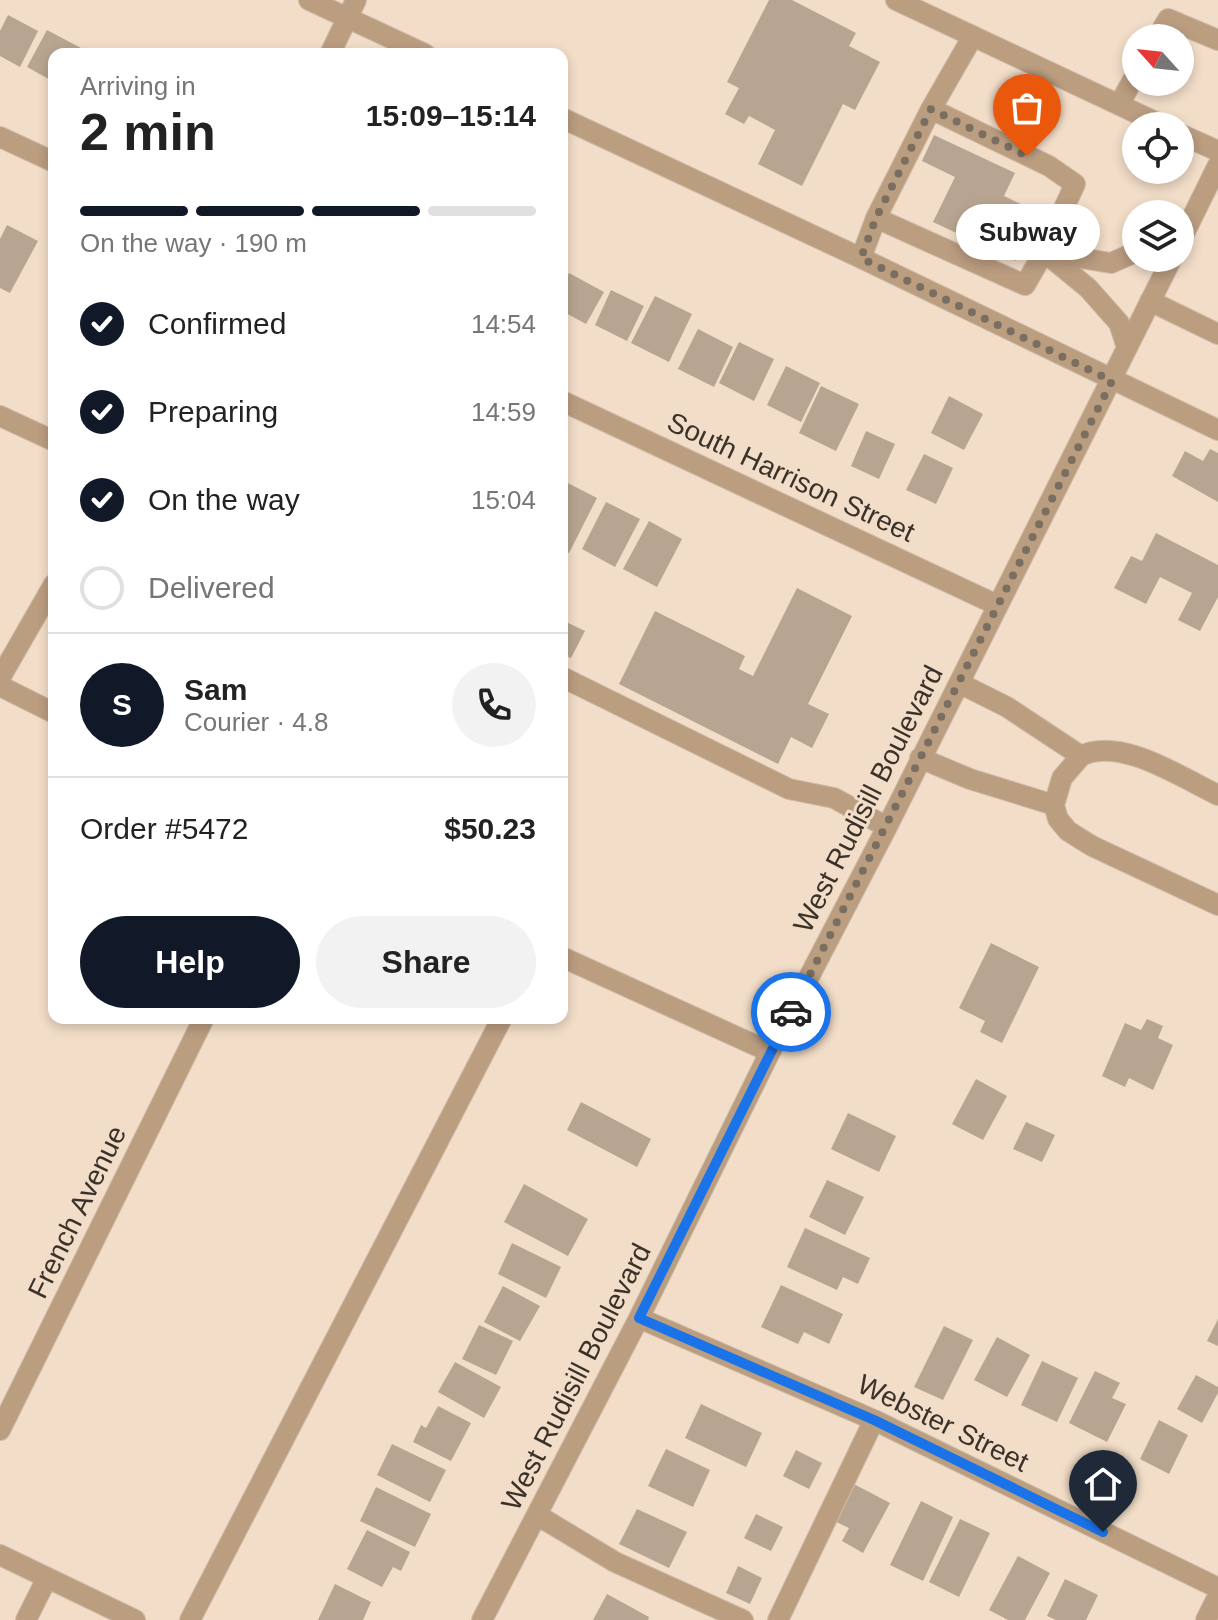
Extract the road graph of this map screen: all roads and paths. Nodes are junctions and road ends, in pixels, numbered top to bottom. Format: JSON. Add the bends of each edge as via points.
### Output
{"nodes":[{"id":1,"x":309,"y":0,"type":"edge"},
{"id":2,"x":896,"y":0,"type":"edge"},
{"id":3,"x":351,"y":9,"type":"edge"},
{"id":4,"x":1167,"y":10,"type":"edge"},
{"id":5,"x":973,"y":36,"type":"junction"},
{"id":6,"x":1218,"y":40,"type":"edge"},
{"id":7,"x":333,"y":48,"type":"edge"},
{"id":8,"x":415,"y":48,"type":"edge"},
{"id":9,"x":1124,"y":96,"type":"edge"},
{"id":10,"x":1119,"y":105,"type":"junction"},
{"id":11,"x":931,"y":109,"type":"junction"},
{"id":12,"x":1134,"y":112,"type":"edge"},
{"id":13,"x":568,"y":121,"type":"edge"},
{"id":14,"x":0,"y":137,"type":"edge"},
{"id":15,"x":1194,"y":140,"type":"edge"},
{"id":16,"x":1218,"y":151,"type":"edge"},
{"id":17,"x":48,"y":159,"type":"edge"},
{"id":18,"x":1218,"y":165,"type":"edge"},
{"id":19,"x":1194,"y":212,"type":"edge"},
{"id":20,"x":876,"y":218,"type":"junction"},
{"id":21,"x":1044,"y":252,"type":"junction"},
{"id":22,"x":861,"y":258,"type":"junction"},
{"id":23,"x":1122,"y":258,"type":"edge"},
{"id":24,"x":1165,"y":272,"type":"edge"},
{"id":25,"x":1150,"y":301,"type":"junction"},
{"id":26,"x":1218,"y":334,"type":"edge"},
{"id":27,"x":1127,"y":348,"type":"junction"},
{"id":28,"x":1112,"y":381,"type":"junction"},
{"id":29,"x":568,"y":404,"type":"edge"},
{"id":30,"x":0,"y":416,"type":"edge"},
{"id":31,"x":1218,"y":430,"type":"edge"},
{"id":32,"x":48,"y":438,"type":"edge"},
{"id":33,"x":48,"y":594,"type":"edge"},
{"id":34,"x":997,"y":605,"type":"junction"},
{"id":35,"x":0,"y":678,"type":"edge"},
{"id":36,"x":568,"y":680,"type":"edge"},
{"id":37,"x":959,"y":683,"type":"junction"},
{"id":38,"x":0,"y":686,"type":"edge"},
{"id":39,"x":48,"y":710,"type":"edge"},
{"id":40,"x":1081,"y":756,"type":"junction"},
{"id":41,"x":920,"y":758,"type":"junction"},
{"id":42,"x":1218,"y":795,"type":"edge"},
{"id":43,"x":1054,"y":805,"type":"junction"},
{"id":44,"x":887,"y":827,"type":"junction"},
{"id":45,"x":1218,"y":905,"type":"edge"},
{"id":46,"x":568,"y":960,"type":"edge"},
{"id":47,"x":201,"y":1024,"type":"edge"},
{"id":48,"x":499,"y":1024,"type":"edge"},
{"id":49,"x":770,"y":1052,"type":"junction"},
{"id":50,"x":639,"y":1318,"type":"junction"},
{"id":51,"x":874,"y":1420,"type":"junction"},
{"id":52,"x":0,"y":1430,"type":"edge"},
{"id":53,"x":537,"y":1515,"type":"junction"},
{"id":54,"x":0,"y":1555,"type":"edge"},
{"id":55,"x":47,"y":1578,"type":"junction"},
{"id":56,"x":1218,"y":1588,"type":"edge"},
{"id":57,"x":1218,"y":1596,"type":"edge"},
{"id":58,"x":26,"y":1620,"type":"edge"},
{"id":59,"x":135,"y":1620,"type":"edge"},
{"id":60,"x":190,"y":1620,"type":"edge"},
{"id":61,"x":482,"y":1620,"type":"edge"},
{"id":62,"x":743,"y":1620,"type":"edge"},
{"id":63,"x":778,"y":1620,"type":"edge"},
{"id":64,"x":1206,"y":1620,"type":"edge"}],
"edges":[{"from":1,"to":3,"type":"street"},
{"from":2,"to":5,"type":"street"},
{"from":3,"to":7,"type":"street"},
{"from":3,"to":8,"type":"street"},
{"from":4,"to":6,"type":"street"},
{"from":5,"to":10,"type":"street"},
{"from":5,"to":11,"type":"street"},
{"from":9,"to":10,"type":"street"},
{"from":10,"to":12,"type":"street"},
{"from":11,"to":20,"type":"street"},
{"from":11,"to":21,"type":"street","via":[[1075,184]]},
{"from":13,"to":22,"type":"street"},
{"from":14,"to":17,"type":"street"},
{"from":15,"to":16,"type":"street"},
{"from":18,"to":19,"type":"street"},
{"from":20,"to":21,"type":"street","via":[[1025,285]]},
{"from":20,"to":22,"type":"street"},
{"from":21,"to":23,"type":"street","via":[[1111,263]]},
{"from":21,"to":27,"type":"street","via":[[1088,288],[1119,323]]},
{"from":22,"to":28,"type":"street"},
{"from":24,"to":25,"type":"street","name":"West Rudisill Boulevard"},
{"from":25,"to":26,"type":"street"},
{"from":25,"to":27,"type":"street","name":"West Rudisill Boulevard"},
{"from":27,"to":28,"type":"street","name":"West Rudisill Boulevard"},
{"from":28,"to":31,"type":"street"},
{"from":28,"to":34,"type":"street","name":"West Rudisill Boulevard"},
{"from":29,"to":34,"type":"street","name":"South Harrison Street"},
{"from":30,"to":32,"type":"street"},
{"from":33,"to":35,"type":"street"},
{"from":34,"to":37,"type":"street","name":"West Rudisill Boulevard"},
{"from":36,"to":44,"type":"street","via":[[789,789],[834,798]]},
{"from":37,"to":40,"type":"street","via":[[1007,707]]},
{"from":37,"to":41,"type":"street","name":"West Rudisill Boulevard"},
{"from":38,"to":39,"type":"street"},
{"from":40,"to":42,"type":"street","via":[[1101,750],[1133,755]]},
{"from":40,"to":43,"type":"street","via":[[1062,778]]},
{"from":41,"to":43,"type":"street"},
{"from":41,"to":44,"type":"street","name":"West Rudisill Boulevard"},
{"from":43,"to":45,"type":"street","via":[[1068,831],[1092,846]]},
{"from":44,"to":49,"type":"street","name":"West Rudisill Boulevard"},
{"from":46,"to":49,"type":"street"},
{"from":47,"to":52,"type":"street","name":"French Avenue"},
{"from":48,"to":60,"type":"street"},
{"from":49,"to":50,"type":"street","name":"West Rudisill Boulevard"},
{"from":50,"to":51,"type":"street","name":"Webster Street"},
{"from":50,"to":53,"type":"street","name":"West Rudisill Boulevard"},
{"from":51,"to":56,"type":"street","name":"Webster Street"},
{"from":51,"to":63,"type":"street"},
{"from":53,"to":61,"type":"street","name":"West Rudisill Boulevard"},
{"from":53,"to":62,"type":"street","via":[[615,1562]]},
{"from":54,"to":55,"type":"street"},
{"from":55,"to":58,"type":"street"},
{"from":55,"to":59,"type":"street"},
{"from":57,"to":64,"type":"street"}]}
